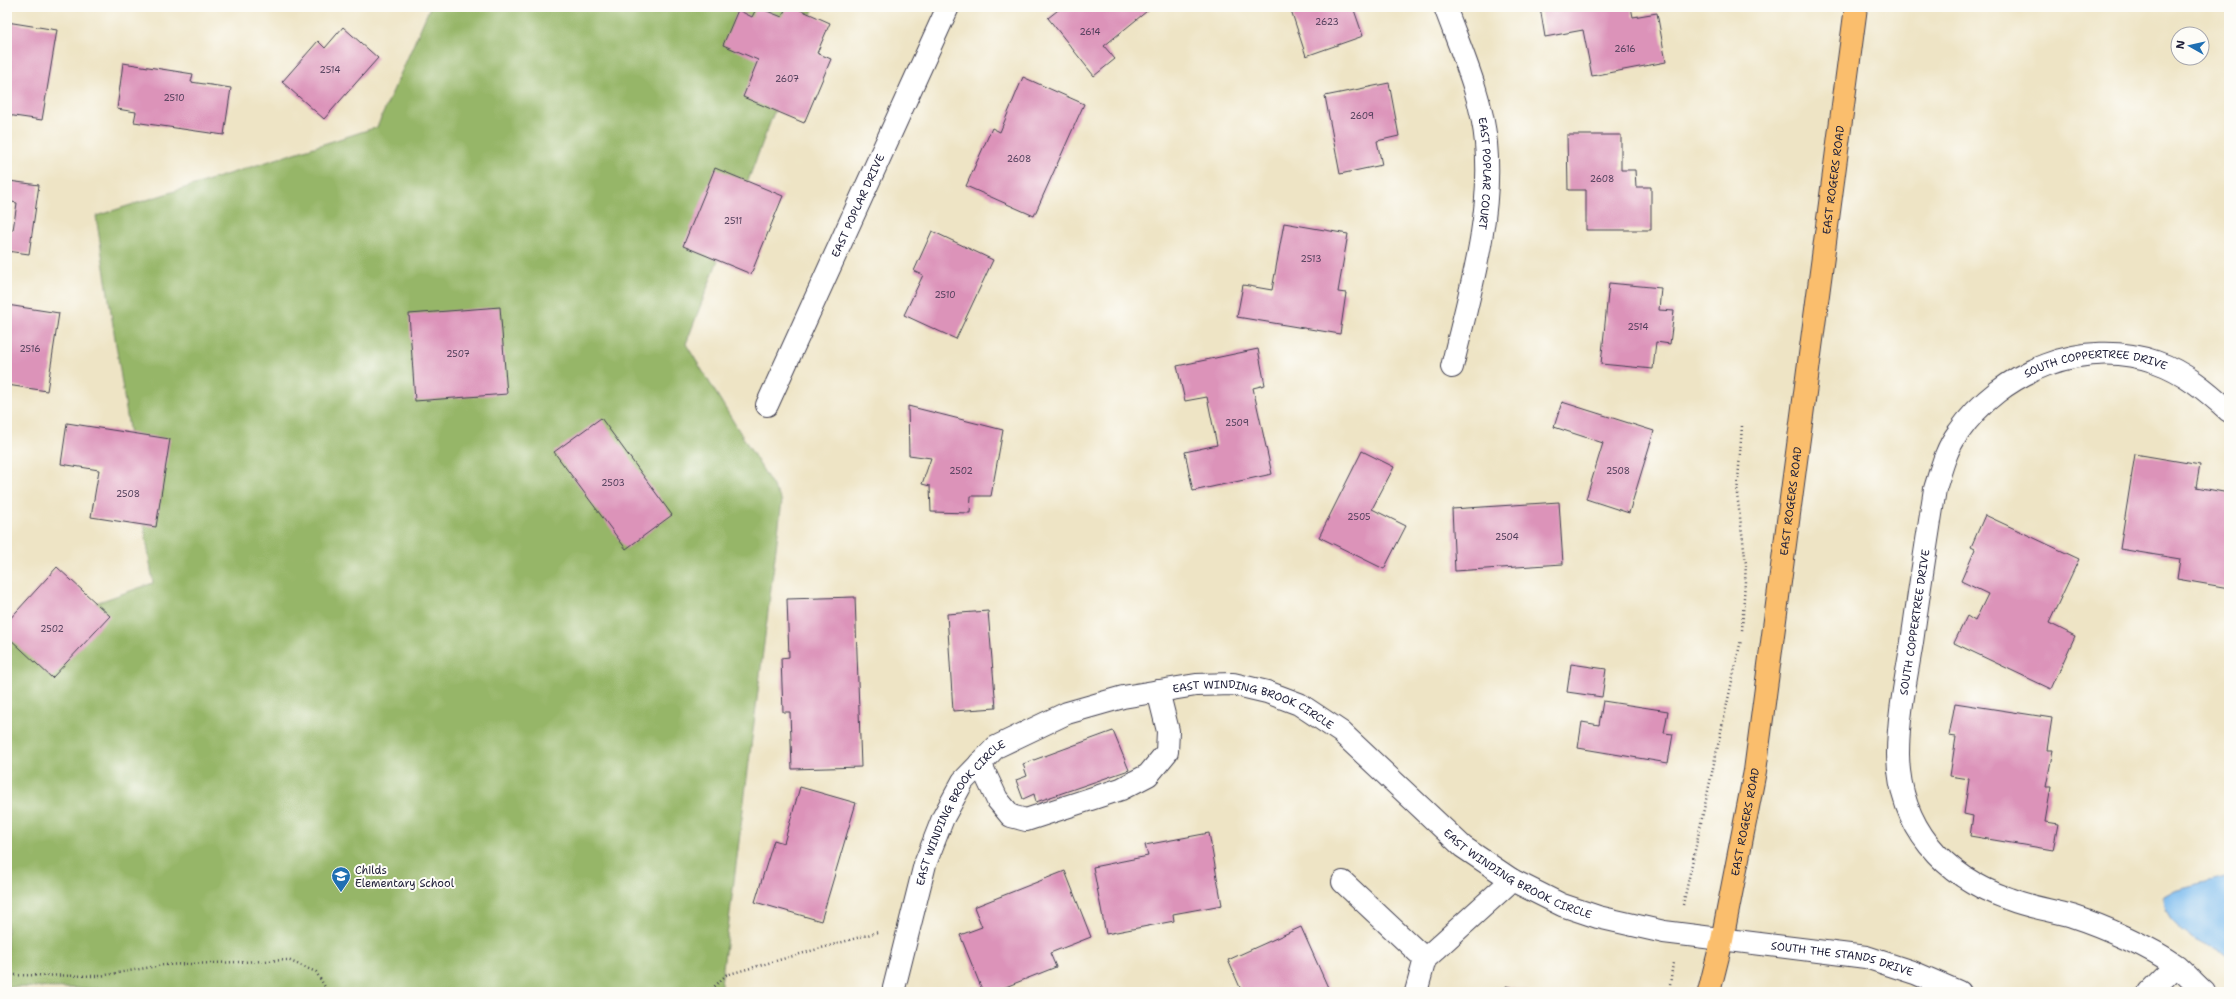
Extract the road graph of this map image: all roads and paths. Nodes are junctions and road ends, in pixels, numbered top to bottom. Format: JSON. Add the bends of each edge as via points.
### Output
{"nodes":[{"id":1,"x":948,"y":7,"type":"edge"},
{"id":2,"x":1445,"y":7,"type":"edge"},
{"id":3,"x":1856,"y":7,"type":"edge"},
{"id":4,"x":1452,"y":367,"type":"dead end"},
{"id":5,"x":767,"y":405,"type":"dead end"},
{"id":6,"x":2229,"y":411,"type":"edge"},
{"id":7,"x":1742,"y":426,"type":"dead end"},
{"id":8,"x":1158,"y":691,"type":"junction"},
{"id":9,"x":980,"y":763,"type":"junction"},
{"id":10,"x":1512,"y":880,"type":"junction"},
{"id":11,"x":1343,"y":882,"type":"dead end"},
{"id":12,"x":910,"y":923,"type":"junction"},
{"id":13,"x":1677,"y":934,"type":"junction"},
{"id":14,"x":1722,"y":940,"type":"junction"},
{"id":15,"x":1425,"y":959,"type":"junction"},
{"id":16,"x":2176,"y":966,"type":"junction"},
{"id":17,"x":7,"y":975,"type":"edge"},
{"id":18,"x":328,"y":992,"type":"edge"},
{"id":19,"x":709,"y":992,"type":"edge"},
{"id":20,"x":893,"y":992,"type":"edge"},
{"id":21,"x":1416,"y":992,"type":"edge"},
{"id":22,"x":1669,"y":992,"type":"edge"},
{"id":23,"x":1709,"y":992,"type":"edge"},
{"id":24,"x":1959,"y":992,"type":"edge"},
{"id":25,"x":2150,"y":992,"type":"edge"},
{"id":26,"x":2204,"y":992,"type":"edge"}],
"edges":[{"from":1,"to":5,"type":"street","name":"EAST POPLAR DRIVE"},
{"from":2,"to":4,"type":"street","name":"EAST POPLAR COURT","via":[[1477,94],[1486,143],[1486,202],[1476,263]]},
{"from":3,"to":14,"type":"main road","name":"EAST ROGERS ROAD","via":[[1755,771]]},
{"from":6,"to":16,"type":"street","name":"SOUTH COPPERTREE DRIVE","via":[[2204,388],[2180,372],[2156,362],[2126,356],[2088,354],[2054,361],[2022,375],[1995,393],[1957,434],[1946,456],[1935,489],[1901,712],[1898,755],[1909,810],[1923,838],[1942,861],[1984,891],[2100,926]]},
{"from":7,"to":13,"type":"path","via":[[1737,494],[1746,564],[1742,635]]},
{"from":8,"to":9,"type":"street","name":"EAST WINDING BROOK CIRCLE","via":[[1124,697],[1067,713],[996,747]]},
{"from":8,"to":9,"type":"street","via":[[1168,731],[1168,752],[1148,775],[1121,789],[1026,820],[1011,816],[998,799]]},
{"from":8,"to":10,"type":"street","name":"EAST WINDING BROOK CIRCLE","via":[[1196,685],[1233,684],[1299,704],[1341,732],[1463,847]]},
{"from":9,"to":12,"type":"street","name":"EAST WINDING BROOK CIRCLE","via":[[962,781],[943,818],[925,864]]},
{"from":10,"to":13,"type":"street","name":"EAST WINDING BROOK CIRCLE","via":[[1562,905],[1598,917]]},
{"from":10,"to":15,"type":"street"},
{"from":11,"to":15,"type":"street"},
{"from":12,"to":19,"type":"path","via":[[726,975]]},
{"from":12,"to":20,"type":"street","name":"EAST WINDING BROOK CIRCLE"},
{"from":13,"to":14,"type":"street","name":"EAST WINDING BROOK CIRCLE"},
{"from":13,"to":22,"type":"path"},
{"from":14,"to":23,"type":"main road","name":"EAST ROGERS ROAD"},
{"from":14,"to":24,"type":"street","name":"SOUTH THE STANDS DRIVE","via":[[1866,957],[1915,973]]},
{"from":15,"to":21,"type":"street"},
{"from":16,"to":25,"type":"street"},
{"from":16,"to":26,"type":"street","name":"SOUTH COPPERTREE DRIVE"},
{"from":17,"to":18,"type":"path","via":[[100,976],[163,965],[288,960],[316,972]]}]}
